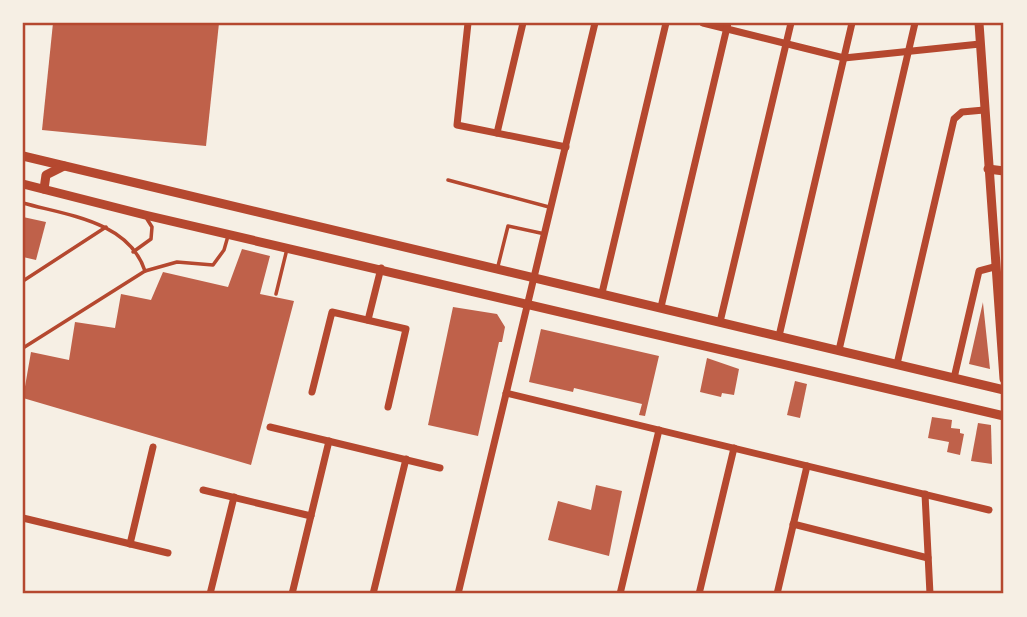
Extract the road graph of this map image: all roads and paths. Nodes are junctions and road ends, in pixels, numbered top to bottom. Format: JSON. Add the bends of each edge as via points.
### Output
{"nodes":[{"id":1,"x":468,"y":23,"type":"edge"},
{"id":2,"x":523,"y":23,"type":"edge"},
{"id":3,"x":595,"y":23,"type":"edge"},
{"id":4,"x":666,"y":23,"type":"edge"},
{"id":5,"x":703,"y":23,"type":"edge"},
{"id":6,"x":791,"y":23,"type":"edge"},
{"id":7,"x":852,"y":23,"type":"edge"},
{"id":8,"x":915,"y":23,"type":"edge"},
{"id":9,"x":979,"y":23,"type":"edge"},
{"id":10,"x":728,"y":26,"type":"edge"},
{"id":11,"x":786,"y":43,"type":"junction"},
{"id":12,"x":980,"y":44,"type":"junction"},
{"id":13,"x":908,"y":51,"type":"junction"},
{"id":14,"x":844,"y":58,"type":"junction"},
{"id":15,"x":984,"y":110,"type":"junction"},
{"id":16,"x":497,"y":133,"type":"junction"},
{"id":17,"x":566,"y":147,"type":"junction"},
{"id":18,"x":23,"y":156,"type":"edge"},
{"id":19,"x":64,"y":166,"type":"junction"},
{"id":20,"x":988,"y":169,"type":"junction"},
{"id":21,"x":1004,"y":171,"type":"edge"},
{"id":22,"x":448,"y":180,"type":"dead end"},
{"id":23,"x":23,"y":184,"type":"edge"},
{"id":24,"x":44,"y":189,"type":"junction"},
{"id":25,"x":23,"y":203,"type":"edge"},
{"id":26,"x":551,"y":207,"type":"junction"},
{"id":27,"x":145,"y":215,"type":"junction"},
{"id":28,"x":106,"y":226,"type":"junction"},
{"id":29,"x":229,"y":234,"type":"junction"},
{"id":30,"x":545,"y":234,"type":"junction"},
{"id":31,"x":287,"y":247,"type":"junction"},
{"id":32,"x":134,"y":252,"type":"junction"},
{"id":33,"x":995,"y":267,"type":"junction"},
{"id":34,"x":381,"y":268,"type":"junction"},
{"id":35,"x":498,"y":268,"type":"junction"},
{"id":36,"x":145,"y":271,"type":"junction"},
{"id":37,"x":534,"y":277,"type":"junction"},
{"id":38,"x":23,"y":281,"type":"edge"},
{"id":39,"x":602,"y":293,"type":"junction"},
{"id":40,"x":276,"y":294,"type":"dead end"},
{"id":41,"x":528,"y":303,"type":"junction"},
{"id":42,"x":661,"y":307,"type":"junction"},
{"id":43,"x":368,"y":320,"type":"junction"},
{"id":44,"x":720,"y":322,"type":"junction"},
{"id":45,"x":779,"y":336,"type":"junction"},
{"id":46,"x":23,"y":348,"type":"edge"},
{"id":47,"x":838,"y":350,"type":"junction"},
{"id":48,"x":897,"y":364,"type":"junction"},
{"id":49,"x":954,"y":378,"type":"junction"},
{"id":50,"x":1004,"y":379,"type":"edge"},
{"id":51,"x":1004,"y":390,"type":"edge"},
{"id":52,"x":312,"y":392,"type":"dead end"},
{"id":53,"x":506,"y":393,"type":"junction"},
{"id":54,"x":388,"y":407,"type":"dead end"},
{"id":55,"x":1004,"y":416,"type":"edge"},
{"id":56,"x":270,"y":427,"type":"dead end"},
{"id":57,"x":659,"y":430,"type":"junction"},
{"id":58,"x":329,"y":441,"type":"junction"},
{"id":59,"x":153,"y":447,"type":"dead end"},
{"id":60,"x":734,"y":448,"type":"junction"},
{"id":61,"x":406,"y":459,"type":"junction"},
{"id":62,"x":807,"y":466,"type":"junction"},
{"id":63,"x":440,"y":468,"type":"dead end"},
{"id":64,"x":203,"y":490,"type":"dead end"},
{"id":65,"x":925,"y":494,"type":"junction"},
{"id":66,"x":234,"y":497,"type":"junction"},
{"id":67,"x":989,"y":510,"type":"dead end"},
{"id":68,"x":311,"y":516,"type":"junction"},
{"id":69,"x":23,"y":518,"type":"edge"},
{"id":70,"x":793,"y":524,"type":"junction"},
{"id":71,"x":130,"y":544,"type":"junction"},
{"id":72,"x":168,"y":552,"type":"dead end"},
{"id":73,"x":928,"y":558,"type":"junction"},
{"id":74,"x":210,"y":594,"type":"edge"},
{"id":75,"x":292,"y":594,"type":"edge"},
{"id":76,"x":373,"y":594,"type":"edge"},
{"id":77,"x":458,"y":594,"type":"edge"},
{"id":78,"x":620,"y":594,"type":"edge"},
{"id":79,"x":699,"y":594,"type":"edge"},
{"id":80,"x":777,"y":594,"type":"edge"},
{"id":81,"x":930,"y":594,"type":"edge"}],
"edges":[{"from":1,"to":16,"type":"street","via":[[457,125]]},
{"from":2,"to":16,"type":"street"},
{"from":3,"to":17,"type":"street"},
{"from":4,"to":39,"type":"street"},
{"from":5,"to":10,"type":"street"},
{"from":6,"to":11,"type":"street"},
{"from":7,"to":14,"type":"street"},
{"from":8,"to":13,"type":"street"},
{"from":9,"to":12,"type":"street"},
{"from":10,"to":11,"type":"street"},
{"from":10,"to":42,"type":"street"},
{"from":11,"to":14,"type":"street"},
{"from":11,"to":44,"type":"street"},
{"from":12,"to":13,"type":"street"},
{"from":12,"to":15,"type":"street"},
{"from":13,"to":14,"type":"street"},
{"from":13,"to":47,"type":"street"},
{"from":14,"to":45,"type":"street"},
{"from":15,"to":20,"type":"street"},
{"from":15,"to":48,"type":"street","via":[[962,112],[954,119]]},
{"from":16,"to":17,"type":"street"},
{"from":17,"to":26,"type":"street"},
{"from":18,"to":19,"type":"street"},
{"from":19,"to":24,"type":"street","via":[[46,175]]},
{"from":19,"to":35,"type":"street"},
{"from":20,"to":21,"type":"street"},
{"from":20,"to":33,"type":"street"},
{"from":22,"to":26,"type":"lane"},
{"from":23,"to":24,"type":"street"},
{"from":24,"to":27,"type":"street"},
{"from":25,"to":28,"type":"lane"},
{"from":26,"to":30,"type":"street"},
{"from":27,"to":29,"type":"street"},
{"from":27,"to":32,"type":"lane","via":[[152,227],[151,239]]},
{"from":28,"to":32,"type":"lane"},
{"from":28,"to":38,"type":"lane"},
{"from":29,"to":31,"type":"street"},
{"from":29,"to":36,"type":"lane","via":[[213,265],[177,262]]},
{"from":30,"to":35,"type":"lane","via":[[508,226]]},
{"from":30,"to":37,"type":"street"},
{"from":31,"to":34,"type":"street"},
{"from":31,"to":40,"type":"lane"},
{"from":32,"to":36,"type":"lane"},
{"from":33,"to":49,"type":"street","via":[[979,271]]},
{"from":33,"to":50,"type":"street"},
{"from":34,"to":41,"type":"street"},
{"from":34,"to":43,"type":"street"},
{"from":35,"to":37,"type":"street"},
{"from":36,"to":46,"type":"lane"},
{"from":37,"to":39,"type":"street"},
{"from":37,"to":41,"type":"street"},
{"from":39,"to":42,"type":"street"},
{"from":41,"to":53,"type":"street"},
{"from":41,"to":55,"type":"street"},
{"from":42,"to":44,"type":"street"},
{"from":43,"to":52,"type":"street","via":[[332,312]]},
{"from":43,"to":54,"type":"street","via":[[406,329]]},
{"from":44,"to":45,"type":"street"},
{"from":45,"to":47,"type":"street"},
{"from":47,"to":48,"type":"street"},
{"from":48,"to":49,"type":"street"},
{"from":49,"to":51,"type":"street"},
{"from":53,"to":57,"type":"street"},
{"from":53,"to":77,"type":"street"},
{"from":56,"to":58,"type":"street"},
{"from":57,"to":60,"type":"street"},
{"from":57,"to":78,"type":"street"},
{"from":58,"to":61,"type":"street"},
{"from":58,"to":68,"type":"street"},
{"from":59,"to":71,"type":"street"},
{"from":60,"to":62,"type":"street"},
{"from":60,"to":79,"type":"street"},
{"from":61,"to":63,"type":"street"},
{"from":61,"to":76,"type":"street"},
{"from":62,"to":65,"type":"street"},
{"from":62,"to":70,"type":"street"},
{"from":64,"to":66,"type":"street"},
{"from":65,"to":67,"type":"street"},
{"from":65,"to":73,"type":"street"},
{"from":66,"to":68,"type":"street"},
{"from":66,"to":74,"type":"street"},
{"from":68,"to":75,"type":"street"},
{"from":69,"to":71,"type":"street"},
{"from":70,"to":73,"type":"street"},
{"from":70,"to":80,"type":"street"},
{"from":71,"to":72,"type":"street"},
{"from":73,"to":81,"type":"street"}]}
